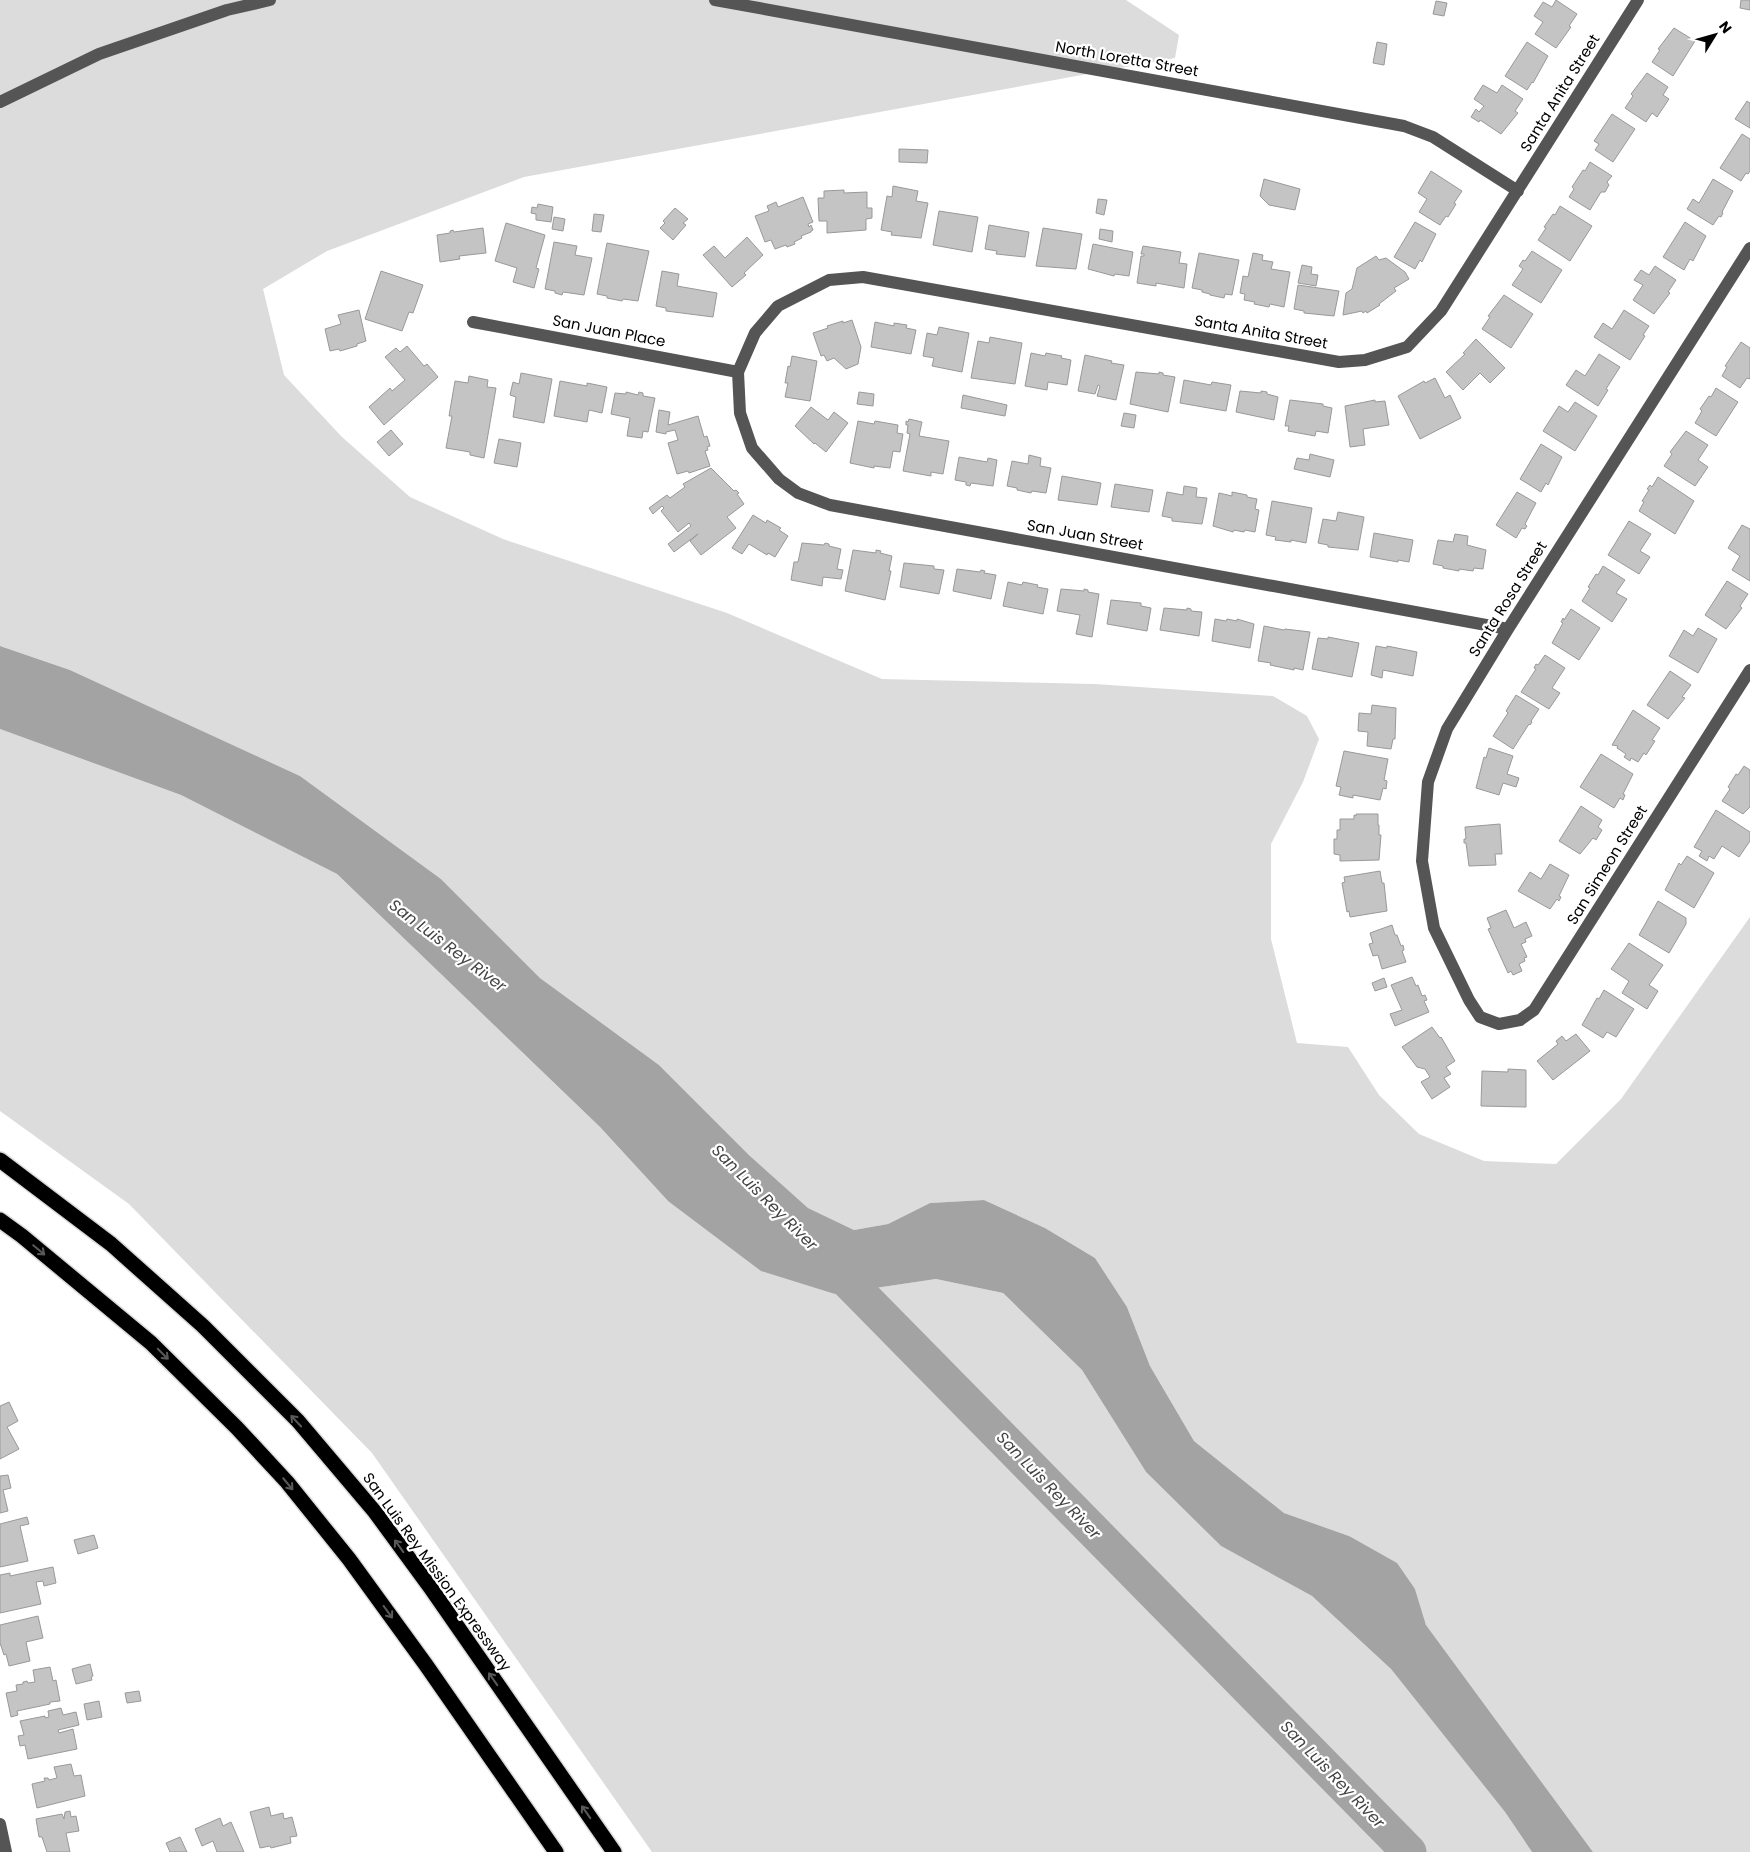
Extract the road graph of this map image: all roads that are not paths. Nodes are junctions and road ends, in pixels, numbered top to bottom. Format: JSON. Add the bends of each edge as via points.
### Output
{"nodes":[{"id":1,"x":270,"y":0,"type":"edge"},
{"id":2,"x":715,"y":0,"type":"edge"},
{"id":3,"x":1638,"y":0,"type":"edge"},
{"id":4,"x":0,"y":102,"type":"edge"},
{"id":5,"x":1518,"y":191,"type":"junction"},
{"id":6,"x":1750,"y":248,"type":"edge"},
{"id":7,"x":473,"y":322,"type":"dead end"},
{"id":8,"x":738,"y":372,"type":"junction"},
{"id":9,"x":1508,"y":629,"type":"junction"},
{"id":10,"x":1750,"y":670,"type":"edge"},
{"id":11,"x":1469,"y":1000,"type":"joint"},
{"id":12,"x":0,"y":1160,"type":"edge"},
{"id":13,"x":0,"y":1220,"type":"edge"},
{"id":14,"x":0,"y":1824,"type":"edge"},
{"id":15,"x":6,"y":1852,"type":"edge"},
{"id":16,"x":556,"y":1852,"type":"edge"},
{"id":17,"x":614,"y":1852,"type":"edge"}],
"edges":[{"from":1,"to":4,"type":"street","via":[[228,10],[99,54]]},
{"from":2,"to":5,"type":"street","name":"North Loretta Street","via":[[1404,126],[1433,137]]},
{"from":3,"to":5,"type":"street","name":"Santa Anita Street"},
{"from":5,"to":8,"type":"street","name":"Santa Anita Street","via":[[1441,311],[1407,347],[1365,360],[1339,362],[863,277],[829,280],[778,306],[756,333]]},
{"from":6,"to":9,"type":"street","name":"Santa Rosa Street"},
{"from":7,"to":8,"type":"street","name":"San Juan Place"},
{"from":8,"to":9,"type":"street","name":"San Juan Street","via":[[740,413],[752,448],[779,479],[798,493],[830,504]]},
{"from":9,"to":11,"type":"street","name":"Santa Rosa Street","via":[[1447,730],[1428,782],[1422,861],[1434,928]]},
{"from":10,"to":11,"type":"street","name":"San Simeon Street","via":[[1534,1010],[1520,1020],[1499,1024],[1480,1017]]},
{"from":17,"to":12,"type":"highway","name":"San Luis Rey Mission Expressway","one_way":true,"via":[[375,1512],[298,1421],[203,1326],[125,1257]]},
{"from":13,"to":16,"type":"highway","one_way":true,"via":[[151,1343],[287,1482],[354,1566],[426,1665]]},
{"from":14,"to":15,"type":"street"}]}
